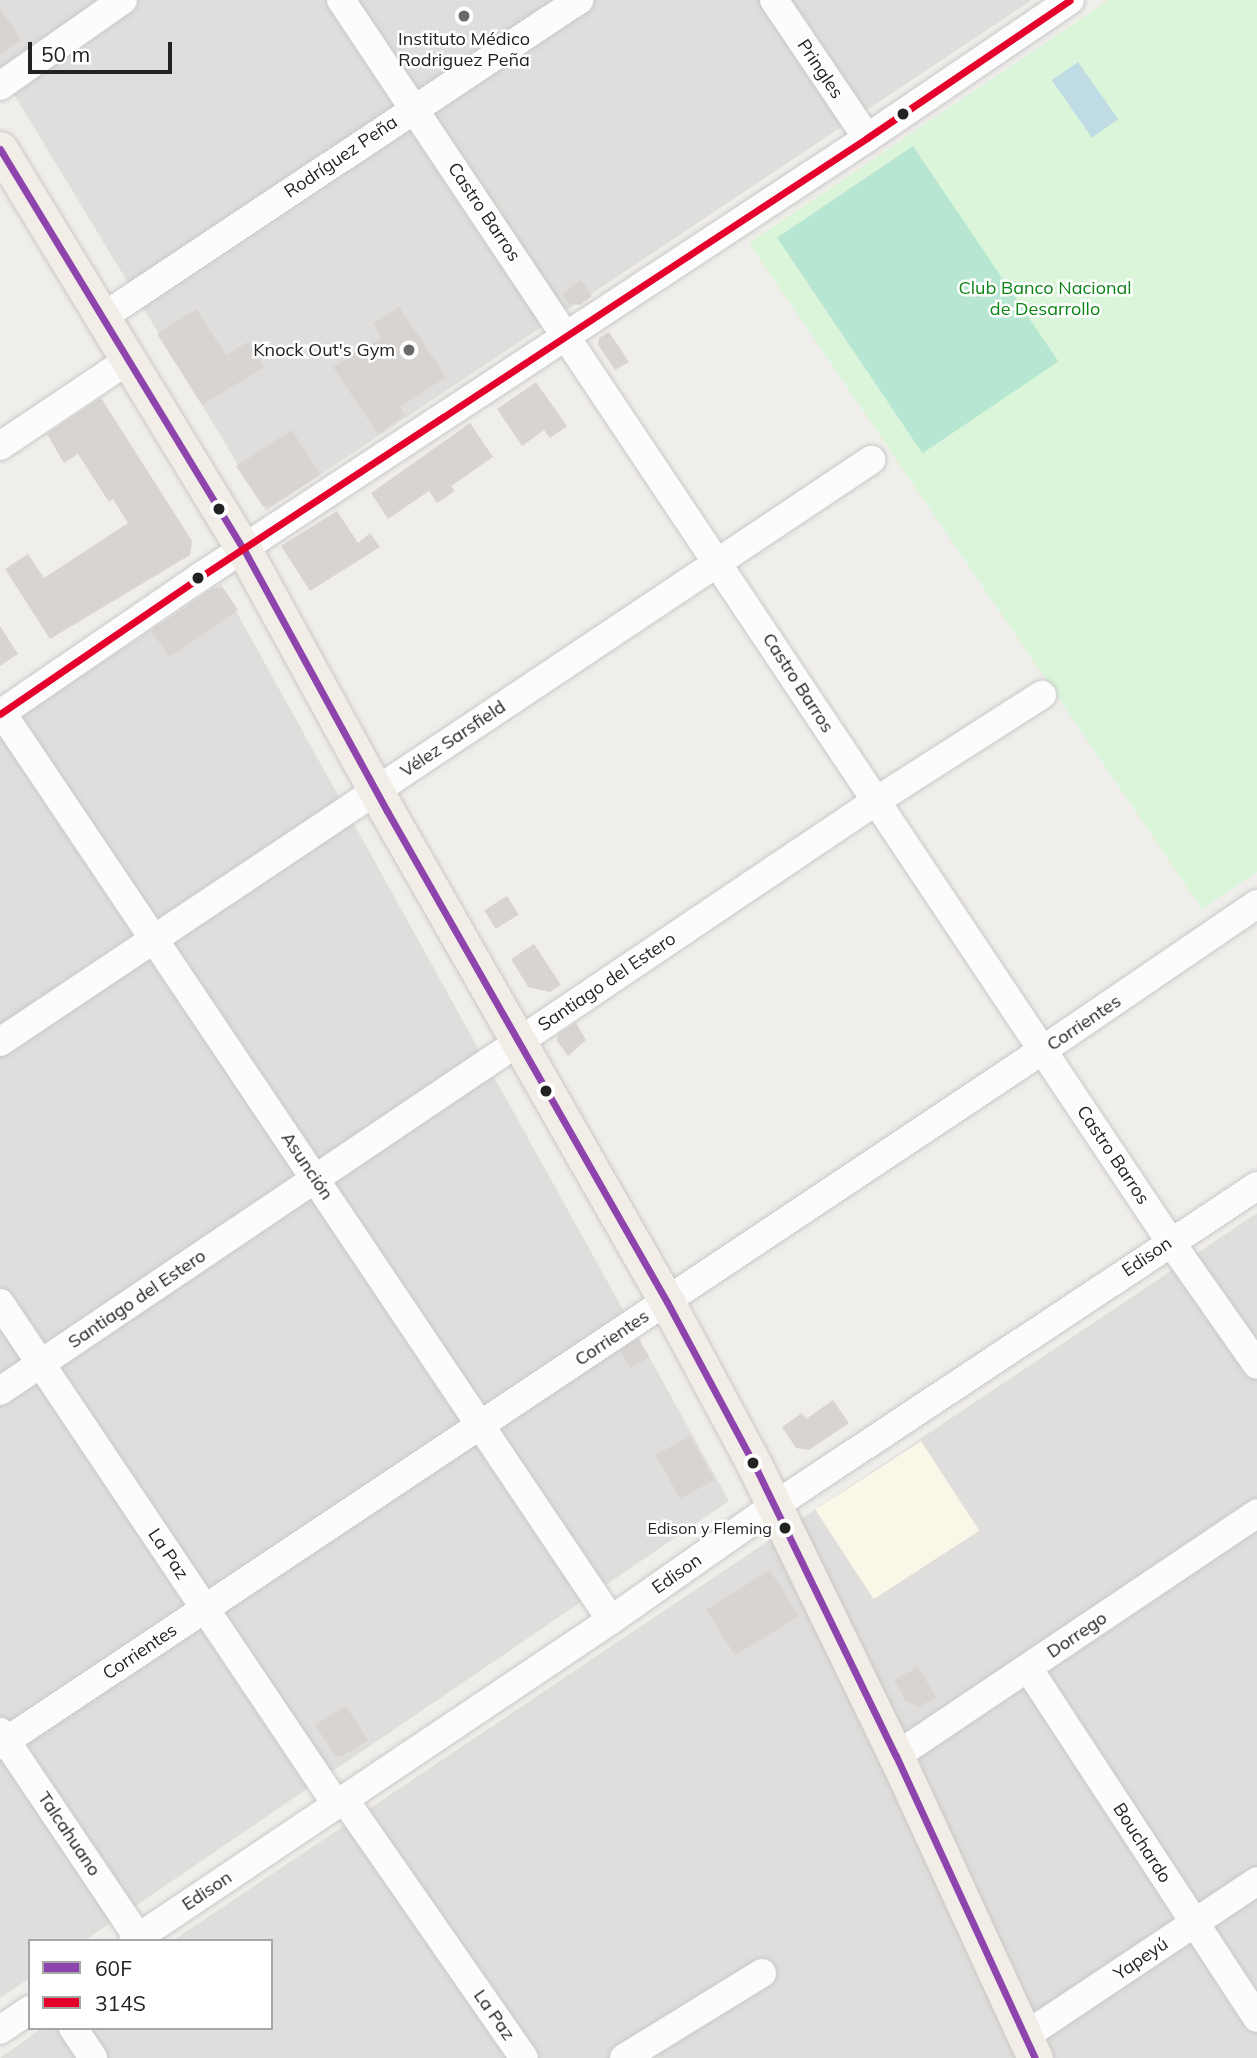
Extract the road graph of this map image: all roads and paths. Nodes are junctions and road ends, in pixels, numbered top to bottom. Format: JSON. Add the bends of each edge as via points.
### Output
{"nodes":[{"id":1,"x":123,"y":0,"type":"edge"},
{"id":2,"x":341,"y":0,"type":"edge"},
{"id":3,"x":579,"y":0,"type":"edge"},
{"id":4,"x":774,"y":0,"type":"edge"},
{"id":5,"x":1070,"y":0,"type":"edge"},
{"id":6,"x":0,"y":86,"type":"edge"},
{"id":7,"x":414,"y":107,"type":"junction"},
{"id":8,"x":867,"y":138,"type":"junction"},
{"id":9,"x":5,"y":168,"type":"edge"},
{"id":10,"x":104,"y":316,"type":"junction"},
{"id":11,"x":566,"y":336,"type":"junction"},
{"id":12,"x":130,"y":359,"type":"junction"},
{"id":13,"x":0,"y":446,"type":"edge"},
{"id":14,"x":871,"y":460,"type":"dead end"},
{"id":15,"x":243,"y":548,"type":"junction"},
{"id":16,"x":718,"y":561,"type":"junction"},
{"id":17,"x":1042,"y":695,"type":"dead end"},
{"id":18,"x":1,"y":713,"type":"edge"},
{"id":19,"x":376,"y":790,"type":"junction"},
{"id":20,"x":876,"y":802,"type":"junction"},
{"id":21,"x":1257,"y":904,"type":"edge"},
{"id":22,"x":155,"y":938,"type":"junction"},
{"id":23,"x":518,"y":1041,"type":"junction"},
{"id":24,"x":0,"y":1042,"type":"edge"},
{"id":25,"x":1043,"y":1050,"type":"junction"},
{"id":26,"x":316,"y":1179,"type":"junction"},
{"id":27,"x":1257,"y":1186,"type":"edge"},
{"id":28,"x":1170,"y":1241,"type":"junction"},
{"id":29,"x":667,"y":1302,"type":"junction"},
{"id":30,"x":0,"y":1303,"type":"edge"},
{"id":31,"x":41,"y":1364,"type":"junction"},
{"id":32,"x":1257,"y":1365,"type":"edge"},
{"id":33,"x":0,"y":1391,"type":"edge"},
{"id":34,"x":480,"y":1425,"type":"junction"},
{"id":35,"x":774,"y":1506,"type":"junction"},
{"id":36,"x":1257,"y":1513,"type":"edge"},
{"id":37,"x":205,"y":1609,"type":"junction"},
{"id":38,"x":611,"y":1620,"type":"junction"},
{"id":39,"x":1028,"y":1668,"type":"junction"},
{"id":40,"x":2,"y":1739,"type":"edge"},
{"id":41,"x":896,"y":1756,"type":"junction"},
{"id":42,"x":340,"y":1802,"type":"junction"},
{"id":43,"x":1257,"y":1881,"type":"edge"},
{"id":44,"x":1195,"y":1923,"type":"junction"},
{"id":45,"x":135,"y":1939,"type":"edge"},
{"id":46,"x":762,"y":1973,"type":"dead end"},
{"id":47,"x":28,"y":2011,"type":"edge"},
{"id":48,"x":1257,"y":2018,"type":"edge"},
{"id":49,"x":0,"y":2029,"type":"edge"},
{"id":50,"x":74,"y":2030,"type":"edge"},
{"id":51,"x":1030,"y":2047,"type":"edge"},
{"id":52,"x":93,"y":2058,"type":"edge"},
{"id":53,"x":524,"y":2058,"type":"edge"},
{"id":54,"x":624,"y":2058,"type":"edge"}],
"edges":[{"from":1,"to":6,"type":"street"},
{"from":2,"to":7,"type":"street","name":"Castro Barros"},
{"from":3,"to":7,"type":"street","name":"Rodríguez Peña"},
{"from":4,"to":8,"type":"street","name":"Pringles"},
{"from":5,"to":8,"type":"street"},
{"from":7,"to":10,"type":"street","name":"Rodríguez Peña"},
{"from":7,"to":11,"type":"street","name":"Castro Barros"},
{"from":8,"to":11,"type":"street"},
{"from":9,"to":10,"type":"main road"},
{"from":10,"to":12,"type":"main road"},
{"from":11,"to":15,"type":"street"},
{"from":11,"to":16,"type":"street","name":"Castro Barros"},
{"from":12,"to":13,"type":"street"},
{"from":12,"to":15,"type":"main road"},
{"from":14,"to":16,"type":"street","name":"Vélez Sarsfield"},
{"from":15,"to":18,"type":"street"},
{"from":15,"to":19,"type":"main road"},
{"from":16,"to":19,"type":"street","name":"Vélez Sarsfield"},
{"from":16,"to":20,"type":"street","name":"Castro Barros"},
{"from":17,"to":20,"type":"street","name":"Santiago del Estero"},
{"from":18,"to":22,"type":"street","name":"Asunción"},
{"from":19,"to":22,"type":"street","name":"Vélez Sarsfield"},
{"from":19,"to":23,"type":"main road"},
{"from":20,"to":23,"type":"street","name":"Santiago del Estero"},
{"from":20,"to":25,"type":"street","name":"Castro Barros"},
{"from":21,"to":25,"type":"street","name":"Corrientes"},
{"from":22,"to":24,"type":"street","name":"Vélez Sarsfield"},
{"from":22,"to":26,"type":"street","name":"Asunción"},
{"from":23,"to":26,"type":"street","name":"Santiago del Estero"},
{"from":23,"to":29,"type":"main road"},
{"from":25,"to":28,"type":"street","name":"Castro Barros"},
{"from":25,"to":29,"type":"street","name":"Corrientes"},
{"from":26,"to":31,"type":"street","name":"Santiago del Estero"},
{"from":26,"to":34,"type":"street","name":"Asunción"},
{"from":27,"to":28,"type":"street","name":"Edison"},
{"from":28,"to":32,"type":"street","name":"Castro Barros"},
{"from":28,"to":35,"type":"street","name":"Edison"},
{"from":29,"to":34,"type":"street","name":"Corrientes"},
{"from":29,"to":35,"type":"main road"},
{"from":30,"to":31,"type":"street","name":"La Paz"},
{"from":31,"to":33,"type":"street","name":"Santiago del Estero"},
{"from":31,"to":37,"type":"street","name":"La Paz"},
{"from":34,"to":37,"type":"street","name":"Corrientes"},
{"from":34,"to":38,"type":"street","name":"Asunción"},
{"from":35,"to":38,"type":"street","name":"Edison"},
{"from":35,"to":41,"type":"main road"},
{"from":36,"to":39,"type":"street","name":"Dorrego"},
{"from":37,"to":40,"type":"street","name":"Corrientes"},
{"from":37,"to":42,"type":"street","name":"La Paz"},
{"from":38,"to":42,"type":"street","name":"Edison"},
{"from":39,"to":41,"type":"street","name":"Dorrego"},
{"from":39,"to":44,"type":"street","name":"Bouchardo"},
{"from":40,"to":45,"type":"street","name":"Talcahuano"},
{"from":41,"to":51,"type":"main road"},
{"from":42,"to":45,"type":"street","name":"Edison"},
{"from":42,"to":53,"type":"street","name":"La Paz"},
{"from":43,"to":44,"type":"street","name":"Yapeyú"},
{"from":44,"to":48,"type":"street","name":"Bouchardo"},
{"from":44,"to":51,"type":"street","name":"Yapeyú"},
{"from":46,"to":54,"type":"street"},
{"from":47,"to":49,"type":"street"},
{"from":50,"to":52,"type":"street"}]}
